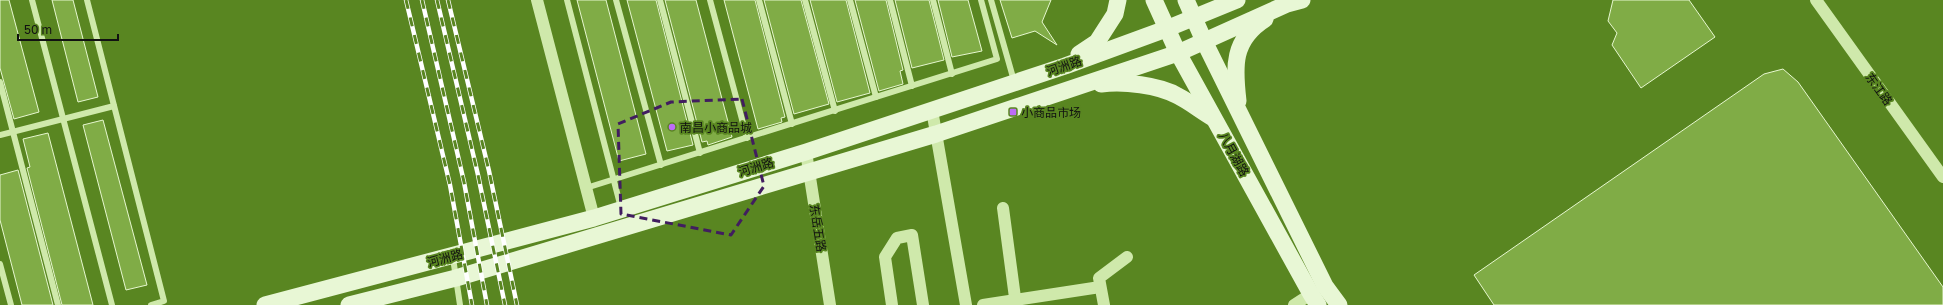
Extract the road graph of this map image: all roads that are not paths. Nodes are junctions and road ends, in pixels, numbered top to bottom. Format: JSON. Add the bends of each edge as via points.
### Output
{"nodes":[{"id":1,"x":32,"y":0,"type":"edge"},
{"id":2,"x":87,"y":0,"type":"edge"},
{"id":3,"x":537,"y":0,"type":"edge"},
{"id":4,"x":567,"y":0,"type":"edge"},
{"id":5,"x":616,"y":0,"type":"edge"},
{"id":6,"x":660,"y":0,"type":"edge"},
{"id":7,"x":710,"y":0,"type":"edge"},
{"id":8,"x":759,"y":0,"type":"edge"},
{"id":9,"x":805,"y":0,"type":"edge"},
{"id":10,"x":850,"y":0,"type":"edge"},
{"id":11,"x":890,"y":0,"type":"edge"},
{"id":12,"x":933,"y":0,"type":"edge"},
{"id":13,"x":981,"y":0,"type":"edge"},
{"id":14,"x":991,"y":0,"type":"edge"},
{"id":15,"x":1118,"y":0,"type":"edge"},
{"id":16,"x":1154,"y":0,"type":"edge"},
{"id":17,"x":1186,"y":0,"type":"edge"},
{"id":18,"x":1237,"y":0,"type":"edge"},
{"id":19,"x":1816,"y":0,"type":"edge"},
{"id":20,"x":1295,"y":2,"type":"edge"},
{"id":21,"x":1193,"y":19,"type":"junction"},
{"id":22,"x":1166,"y":29,"type":"junction"},
{"id":23,"x":1204,"y":41,"type":"junction"},
{"id":24,"x":1178,"y":53,"type":"junction"},
{"id":25,"x":1055,"y":70,"type":"junction"},
{"id":26,"x":952,"y":74,"type":"junction"},
{"id":27,"x":0,"y":82,"type":"edge"},
{"id":28,"x":1015,"y":83,"type":"junction"},
{"id":29,"x":912,"y":86,"type":"junction"},
{"id":30,"x":1077,"y":86,"type":"junction"},
{"id":31,"x":876,"y":98,"type":"junction"},
{"id":32,"x":114,"y":106,"type":"junction"},
{"id":33,"x":835,"y":110,"type":"junction"},
{"id":34,"x":932,"y":110,"type":"junction"},
{"id":35,"x":1241,"y":117,"type":"junction"},
{"id":36,"x":64,"y":118,"type":"junction"},
{"id":37,"x":1214,"y":119,"type":"junction"},
{"id":38,"x":792,"y":124,"type":"junction"},
{"id":39,"x":13,"y":131,"type":"junction"},
{"id":40,"x":936,"y":134,"type":"junction"},
{"id":41,"x":0,"y":135,"type":"edge"},
{"id":42,"x":747,"y":138,"type":"junction"},
{"id":43,"x":806,"y":152,"type":"junction"},
{"id":44,"x":700,"y":153,"type":"junction"},
{"id":45,"x":661,"y":165,"type":"junction"},
{"id":46,"x":809,"y":173,"type":"junction"},
{"id":47,"x":1943,"y":177,"type":"edge"},
{"id":48,"x":613,"y":180,"type":"junction"},
{"id":49,"x":586,"y":188,"type":"junction"},
{"id":50,"x":1003,"y":208,"type":"dead end"},
{"id":51,"x":621,"y":209,"type":"junction"},
{"id":52,"x":594,"y":218,"type":"junction"},
{"id":53,"x":452,"y":256,"type":"junction"},
{"id":54,"x":1127,"y":257,"type":"dead end"},
{"id":55,"x":0,"y":264,"type":"edge"},
{"id":56,"x":456,"y":278,"type":"junction"},
{"id":57,"x":1100,"y":287,"type":"junction"},
{"id":58,"x":1044,"y":300,"type":"edge"},
{"id":59,"x":1314,"y":300,"type":"edge"},
{"id":60,"x":1016,"y":303,"type":"edge"},
{"id":61,"x":10,"y":305,"type":"edge"},
{"id":62,"x":58,"y":305,"type":"edge"},
{"id":63,"x":112,"y":305,"type":"edge"},
{"id":64,"x":151,"y":305,"type":"edge"},
{"id":65,"x":265,"y":305,"type":"edge"},
{"id":66,"x":349,"y":305,"type":"edge"},
{"id":67,"x":460,"y":305,"type":"edge"},
{"id":68,"x":830,"y":305,"type":"edge"},
{"id":69,"x":892,"y":305,"type":"edge"},
{"id":70,"x":923,"y":305,"type":"edge"},
{"id":71,"x":966,"y":305,"type":"edge"},
{"id":72,"x":983,"y":305,"type":"edge"},
{"id":73,"x":1104,"y":305,"type":"edge"},
{"id":74,"x":1294,"y":305,"type":"edge"},
{"id":75,"x":1339,"y":305,"type":"edge"}],
"edges":[{"from":1,"to":36,"type":"lane"},
{"from":2,"to":32,"type":"lane"},
{"from":3,"to":49,"type":"street"},
{"from":4,"to":48,"type":"lane"},
{"from":5,"to":45,"type":"lane"},
{"from":6,"to":44,"type":"lane"},
{"from":7,"to":42,"type":"lane"},
{"from":8,"to":38,"type":"lane"},
{"from":9,"to":33,"type":"lane"},
{"from":10,"to":31,"type":"lane"},
{"from":11,"to":29,"type":"lane"},
{"from":12,"to":26,"type":"lane"},
{"from":13,"to":26,"type":"lane","via":[[998,60]]},
{"from":14,"to":28,"type":"lane"},
{"from":15,"to":25,"type":"main road","via":[[1115,14],[1097,42]]},
{"from":16,"to":22,"type":"main road","name":"八月湖路"},
{"from":17,"to":21,"type":"main road","name":"八月湖路"},
{"from":18,"to":21,"type":"main road","name":"河洲路"},
{"from":19,"to":47,"type":"street","name":"东江路"},
{"from":20,"to":23,"type":"main road"},
{"from":20,"to":35,"type":"main road","via":[[1256,25],[1237,51],[1234,72]]},
{"from":21,"to":22,"type":"main road","name":"河洲路"},
{"from":21,"to":23,"type":"main road","name":"八月湖路"},
{"from":22,"to":24,"type":"main road","name":"八月湖路"},
{"from":22,"to":25,"type":"main road","name":"河洲路"},
{"from":23,"to":24,"type":"main road"},
{"from":23,"to":35,"type":"main road","name":"八月湖路"},
{"from":24,"to":30,"type":"main road"},
{"from":24,"to":37,"type":"main road","name":"八月湖路"},
{"from":25,"to":28,"type":"main road","name":"河洲路"},
{"from":26,"to":29,"type":"lane"},
{"from":27,"to":39,"type":"lane"},
{"from":28,"to":34,"type":"main road","name":"河洲路"},
{"from":29,"to":31,"type":"lane"},
{"from":30,"to":37,"type":"main road","via":[[1115,82],[1140,84],[1177,95]]},
{"from":30,"to":40,"type":"main road"},
{"from":31,"to":33,"type":"lane"},
{"from":32,"to":36,"type":"lane"},
{"from":32,"to":64,"type":"lane","via":[[164,301]]},
{"from":33,"to":38,"type":"lane"},
{"from":34,"to":40,"type":"street"},
{"from":34,"to":43,"type":"main road","name":"河洲路"},
{"from":35,"to":75,"type":"main road","name":"八月湖路","via":[[1325,286]]},
{"from":36,"to":39,"type":"lane"},
{"from":36,"to":63,"type":"lane"},
{"from":37,"to":59,"type":"main road","name":"八月湖路"},
{"from":38,"to":42,"type":"lane"},
{"from":39,"to":41,"type":"lane"},
{"from":39,"to":62,"type":"lane"},
{"from":40,"to":46,"type":"main road"},
{"from":40,"to":71,"type":"street"},
{"from":42,"to":44,"type":"lane"},
{"from":43,"to":46,"type":"street","name":"东岳五路"},
{"from":43,"to":51,"type":"main road","name":"河洲路"},
{"from":44,"to":45,"type":"lane"},
{"from":45,"to":48,"type":"lane"},
{"from":46,"to":56,"type":"main road"},
{"from":46,"to":68,"type":"street","name":"东岳五路"},
{"from":48,"to":49,"type":"lane"},
{"from":48,"to":51,"type":"lane"},
{"from":49,"to":52,"type":"street"},
{"from":50,"to":60,"type":"street"},
{"from":51,"to":52,"type":"main road","name":"河洲路"},
{"from":52,"to":53,"type":"main road","name":"河洲路"},
{"from":53,"to":56,"type":"lane"},
{"from":53,"to":65,"type":"main road","name":"河洲路"},
{"from":54,"to":57,"type":"street","via":[[1099,278]]},
{"from":55,"to":61,"type":"lane"},
{"from":56,"to":66,"type":"main road"},
{"from":56,"to":67,"type":"lane"},
{"from":57,"to":58,"type":"street"},
{"from":57,"to":73,"type":"street"},
{"from":58,"to":60,"type":"street"},
{"from":59,"to":74,"type":"street"},
{"from":60,"to":72,"type":"street"},
{"from":69,"to":70,"type":"street","via":[[885,257],[897,238],[912,235]]}]}
